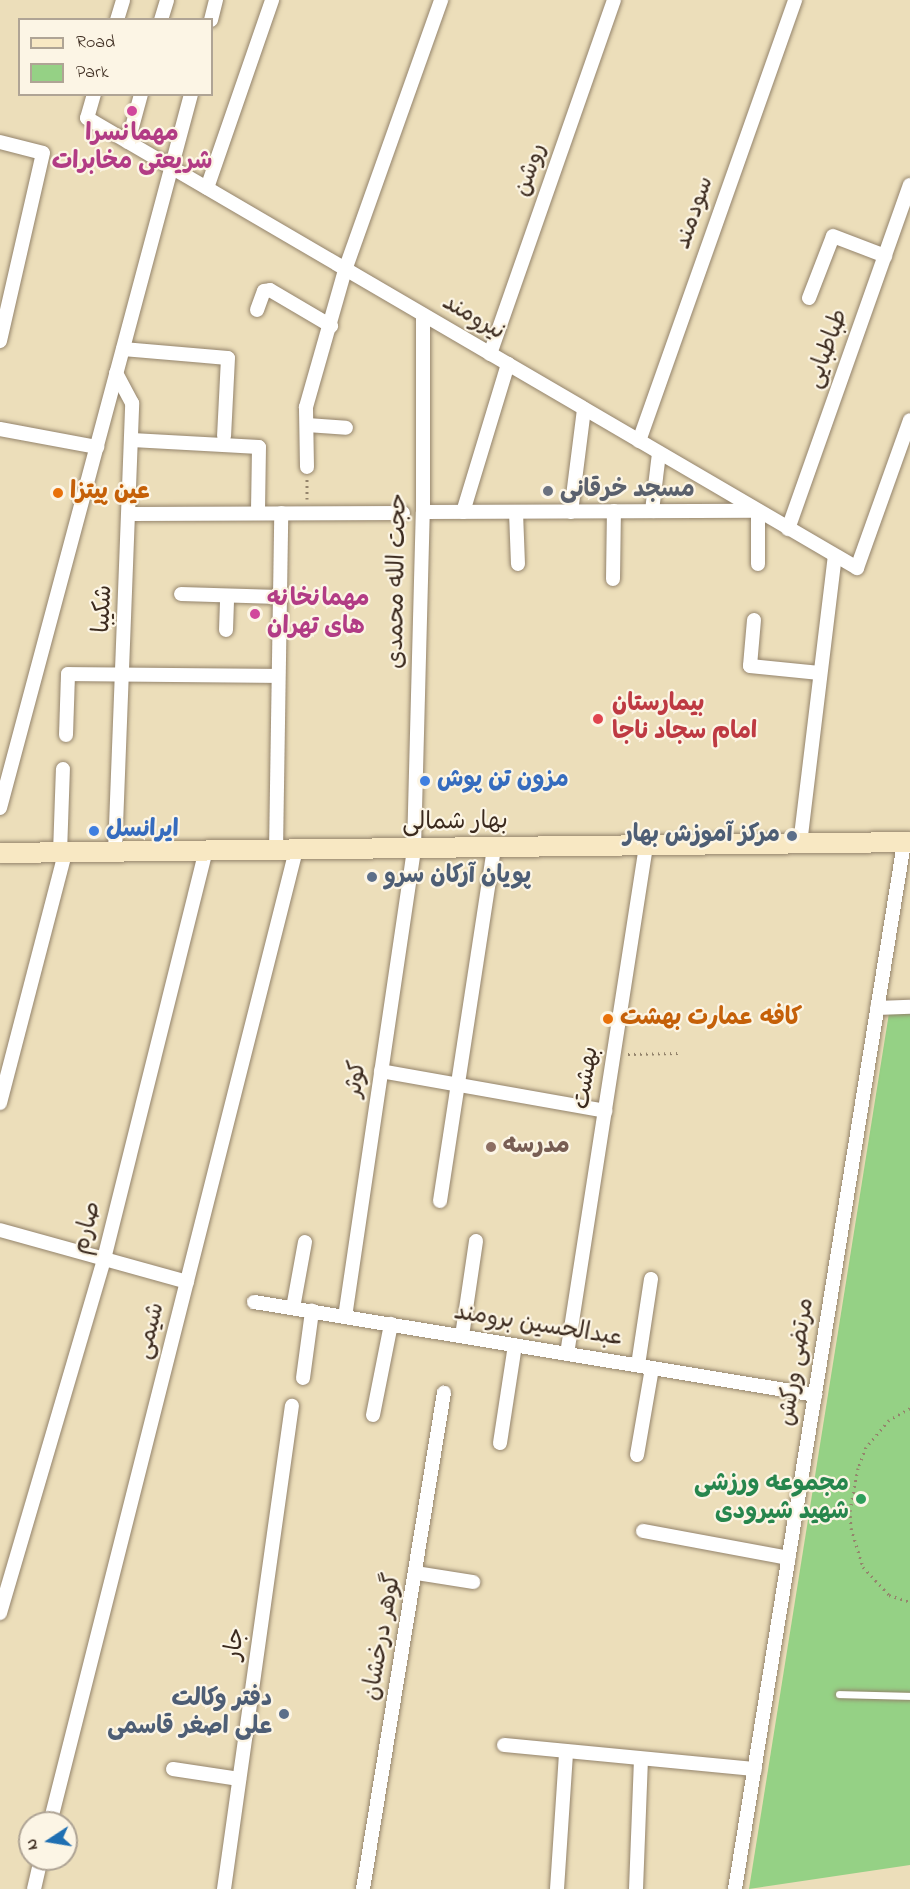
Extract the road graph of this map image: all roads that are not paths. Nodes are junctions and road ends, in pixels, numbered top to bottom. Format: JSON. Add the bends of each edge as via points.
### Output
{"nodes":[{"id":1,"x":123,"y":0,"type":"edge"},
{"id":2,"x":167,"y":0,"type":"edge"},
{"id":3,"x":216,"y":0,"type":"edge"},
{"id":4,"x":272,"y":0,"type":"edge"},
{"id":5,"x":441,"y":0,"type":"edge"},
{"id":6,"x":614,"y":0,"type":"edge"},
{"id":7,"x":795,"y":0,"type":"edge"},
{"id":8,"x":118,"y":18,"type":"edge"},
{"id":9,"x":162,"y":18,"type":"edge"},
{"id":10,"x":212,"y":18,"type":"edge"},
{"id":11,"x":93,"y":96,"type":"edge"},
{"id":12,"x":140,"y":96,"type":"edge"},
{"id":13,"x":190,"y":96,"type":"edge"},
{"id":14,"x":0,"y":142,"type":"edge"},
{"id":15,"x":128,"y":142,"type":"junction"},
{"id":16,"x":171,"y":168,"type":"junction"},
{"id":17,"x":910,"y":185,"type":"edge"},
{"id":18,"x":207,"y":188,"type":"junction"},
{"id":19,"x":885,"y":256,"type":"junction"},
{"id":20,"x":345,"y":270,"type":"junction"},
{"id":21,"x":809,"y":298,"type":"dead end"},
{"id":22,"x":257,"y":310,"type":"dead end"},
{"id":23,"x":423,"y":315,"type":"junction"},
{"id":24,"x":331,"y":326,"type":"junction"},
{"id":25,"x":0,"y":341,"type":"edge"},
{"id":26,"x":123,"y":349,"type":"junction"},
{"id":27,"x":490,"y":354,"type":"junction"},
{"id":28,"x":508,"y":364,"type":"junction"},
{"id":29,"x":116,"y":373,"type":"junction"},
{"id":30,"x":584,"y":409,"type":"junction"},
{"id":31,"x":910,"y":420,"type":"edge"},
{"id":32,"x":307,"y":425,"type":"junction"},
{"id":33,"x":346,"y":428,"type":"dead end"},
{"id":34,"x":0,"y":429,"type":"edge"},
{"id":35,"x":224,"y":436,"type":"dead end"},
{"id":36,"x":132,"y":440,"type":"junction"},
{"id":37,"x":639,"y":441,"type":"junction"},
{"id":38,"x":97,"y":447,"type":"junction"},
{"id":39,"x":659,"y":453,"type":"junction"},
{"id":40,"x":307,"y":467,"type":"road end"},
{"id":41,"x":614,"y":511,"type":"junction"},
{"id":42,"x":652,"y":511,"type":"junction"},
{"id":43,"x":758,"y":511,"type":"junction"},
{"id":44,"x":423,"y":512,"type":"junction"},
{"id":45,"x":463,"y":512,"type":"junction"},
{"id":46,"x":516,"y":512,"type":"junction"},
{"id":47,"x":571,"y":512,"type":"junction"},
{"id":48,"x":258,"y":513,"type":"junction"},
{"id":49,"x":281,"y":513,"type":"junction"},
{"id":50,"x":403,"y":513,"type":"dead end"},
{"id":51,"x":131,"y":514,"type":"junction"},
{"id":52,"x":788,"y":529,"type":"junction"},
{"id":53,"x":835,"y":556,"type":"junction"},
{"id":54,"x":518,"y":564,"type":"dead end"},
{"id":55,"x":758,"y":564,"type":"dead end"},
{"id":56,"x":613,"y":579,"type":"dead end"},
{"id":57,"x":181,"y":594,"type":"dead end"},
{"id":58,"x":227,"y":596,"type":"junction"},
{"id":59,"x":279,"y":597,"type":"junction"},
{"id":60,"x":754,"y":620,"type":"dead end"},
{"id":61,"x":226,"y":630,"type":"dead end"},
{"id":62,"x":820,"y":673,"type":"junction"},
{"id":63,"x":123,"y":675,"type":"junction"},
{"id":64,"x":278,"y":676,"type":"junction"},
{"id":65,"x":66,"y":735,"type":"dead end"},
{"id":66,"x":63,"y":769,"type":"dead end"},
{"id":67,"x":0,"y":808,"type":"edge"},
{"id":68,"x":907,"y":843,"type":"edge"},
{"id":69,"x":800,"y":844,"type":"junction"},
{"id":70,"x":646,"y":846,"type":"junction"},
{"id":71,"x":414,"y":848,"type":"junction"},
{"id":72,"x":494,"y":848,"type":"junction"},
{"id":73,"x":276,"y":850,"type":"junction"},
{"id":74,"x":296,"y":850,"type":"junction"},
{"id":75,"x":206,"y":851,"type":"junction"},
{"id":76,"x":115,"y":852,"type":"junction"},
{"id":77,"x":0,"y":853,"type":"edge"},
{"id":78,"x":62,"y":853,"type":"junction"},
{"id":79,"x":910,"y":1007,"type":"edge"},
{"id":80,"x":877,"y":1008,"type":"junction"},
{"id":81,"x":381,"y":1071,"type":"junction"},
{"id":82,"x":458,"y":1084,"type":"junction"},
{"id":83,"x":0,"y":1103,"type":"edge"},
{"id":84,"x":605,"y":1111,"type":"junction"},
{"id":85,"x":440,"y":1201,"type":"dead end"},
{"id":86,"x":0,"y":1230,"type":"edge"},
{"id":87,"x":476,"y":1241,"type":"dead end"},
{"id":88,"x":305,"y":1242,"type":"dead end"},
{"id":89,"x":104,"y":1259,"type":"junction"},
{"id":90,"x":651,"y":1279,"type":"dead end"},
{"id":91,"x":187,"y":1282,"type":"junction"},
{"id":92,"x":254,"y":1302,"type":"dead end"},
{"id":93,"x":293,"y":1308,"type":"junction"},
{"id":94,"x":312,"y":1311,"type":"junction"},
{"id":95,"x":345,"y":1317,"type":"junction"},
{"id":96,"x":391,"y":1324,"type":"junction"},
{"id":97,"x":462,"y":1336,"type":"junction"},
{"id":98,"x":515,"y":1345,"type":"junction"},
{"id":99,"x":567,"y":1354,"type":"junction"},
{"id":100,"x":638,"y":1365,"type":"junction"},
{"id":101,"x":652,"y":1368,"type":"junction"},
{"id":102,"x":303,"y":1378,"type":"dead end"},
{"id":103,"x":444,"y":1393,"type":"dead end"},
{"id":104,"x":815,"y":1395,"type":"junction"},
{"id":105,"x":292,"y":1406,"type":"dead end"},
{"id":106,"x":373,"y":1415,"type":"dead end"},
{"id":107,"x":500,"y":1443,"type":"dead end"},
{"id":108,"x":637,"y":1455,"type":"dead end"},
{"id":109,"x":643,"y":1531,"type":"dead end"},
{"id":110,"x":789,"y":1558,"type":"junction"},
{"id":111,"x":416,"y":1573,"type":"junction"},
{"id":112,"x":473,"y":1582,"type":"dead end"},
{"id":113,"x":0,"y":1613,"type":"edge"},
{"id":114,"x":839,"y":1694,"type":"dead end"},
{"id":115,"x":910,"y":1696,"type":"edge"},
{"id":116,"x":504,"y":1745,"type":"dead end"},
{"id":117,"x":566,"y":1753,"type":"junction"},
{"id":118,"x":641,"y":1760,"type":"junction"},
{"id":119,"x":173,"y":1769,"type":"dead end"},
{"id":120,"x":755,"y":1769,"type":"junction"},
{"id":121,"x":239,"y":1779,"type":"junction"},
{"id":122,"x":53,"y":1811,"type":"edge"},
{"id":123,"x":38,"y":1871,"type":"edge"},
{"id":124,"x":34,"y":1889,"type":"edge"},
{"id":125,"x":224,"y":1889,"type":"edge"},
{"id":126,"x":363,"y":1889,"type":"edge"},
{"id":127,"x":557,"y":1889,"type":"edge"},
{"id":128,"x":636,"y":1889,"type":"edge"},
{"id":129,"x":735,"y":1889,"type":"edge"}],
"edges":[{"from":1,"to":8,"type":"street"},
{"from":2,"to":9,"type":"street"},
{"from":3,"to":10,"type":"street"},
{"from":4,"to":18,"type":"street"},
{"from":5,"to":20,"type":"street"},
{"from":6,"to":27,"type":"street","name":"روشن"},
{"from":7,"to":37,"type":"street","name":"سودمند"},
{"from":11,"to":15,"type":"street","name":"نیرومند","via":[[87,118]]},
{"from":12,"to":15,"type":"street"},
{"from":13,"to":16,"type":"street"},
{"from":14,"to":25,"type":"street","via":[[43,153]]},
{"from":15,"to":16,"type":"street","name":"نیرومند"},
{"from":16,"to":18,"type":"street","name":"نیرومند"},
{"from":16,"to":26,"type":"street"},
{"from":17,"to":19,"type":"street","name":"طباطبایی"},
{"from":18,"to":20,"type":"street","name":"نیرومند"},
{"from":19,"to":21,"type":"street","via":[[833,236]]},
{"from":19,"to":52,"type":"street","name":"طباطبایی"},
{"from":20,"to":23,"type":"street","name":"نیرومند"},
{"from":20,"to":24,"type":"street"},
{"from":22,"to":24,"type":"street","via":[[264,291],[270,290]]},
{"from":23,"to":27,"type":"street","name":"نیرومند"},
{"from":23,"to":44,"type":"street","name":"حجت الله محمدی"},
{"from":24,"to":32,"type":"street","via":[[306,407]]},
{"from":26,"to":29,"type":"street"},
{"from":26,"to":35,"type":"street","via":[[228,358]]},
{"from":27,"to":28,"type":"street","name":"نیرومند"},
{"from":28,"to":30,"type":"street","name":"نیرومند"},
{"from":28,"to":45,"type":"street"},
{"from":29,"to":36,"type":"street","name":"شکیبا","via":[[132,403]]},
{"from":29,"to":38,"type":"street"},
{"from":30,"to":37,"type":"street","name":"نیرومند"},
{"from":30,"to":47,"type":"street"},
{"from":31,"to":53,"type":"street","name":"نیرومند","via":[[857,568]]},
{"from":32,"to":33,"type":"street"},
{"from":32,"to":40,"type":"street"},
{"from":34,"to":38,"type":"street"},
{"from":36,"to":48,"type":"street","via":[[259,447]]},
{"from":36,"to":51,"type":"street","name":"شکیبا"},
{"from":37,"to":39,"type":"street","name":"نیرومند"},
{"from":38,"to":67,"type":"street"},
{"from":39,"to":42,"type":"street"},
{"from":39,"to":43,"type":"street","name":"نیرومند"},
{"from":41,"to":42,"type":"street"},
{"from":41,"to":47,"type":"street"},
{"from":41,"to":56,"type":"street"},
{"from":42,"to":43,"type":"street"},
{"from":43,"to":52,"type":"street","name":"نیرومند"},
{"from":43,"to":55,"type":"street"},
{"from":44,"to":45,"type":"street"},
{"from":44,"to":71,"type":"street","name":"حجت الله محمدی"},
{"from":45,"to":46,"type":"street"},
{"from":46,"to":47,"type":"street"},
{"from":46,"to":54,"type":"street"},
{"from":48,"to":49,"type":"street"},
{"from":48,"to":51,"type":"street"},
{"from":49,"to":50,"type":"street"},
{"from":49,"to":59,"type":"street"},
{"from":51,"to":63,"type":"street","name":"شکیبا"},
{"from":52,"to":53,"type":"street","name":"نیرومند"},
{"from":53,"to":62,"type":"street"},
{"from":57,"to":58,"type":"street"},
{"from":58,"to":59,"type":"street"},
{"from":58,"to":61,"type":"street"},
{"from":59,"to":64,"type":"street"},
{"from":60,"to":62,"type":"street","via":[[750,666]]},
{"from":62,"to":69,"type":"street"},
{"from":63,"to":64,"type":"street"},
{"from":63,"to":65,"type":"street","via":[[68,674]]},
{"from":63,"to":76,"type":"street","name":"شکیبا"},
{"from":64,"to":73,"type":"street"},
{"from":66,"to":78,"type":"street"},
{"from":68,"to":69,"type":"main road","name":"بهار شمالی"},
{"from":68,"to":80,"type":"street","name":"مرتضی ورکش"},
{"from":69,"to":70,"type":"main road","name":"بهار شمالی"},
{"from":70,"to":72,"type":"main road","name":"بهار شمالی"},
{"from":70,"to":84,"type":"street","name":"بهشت"},
{"from":71,"to":72,"type":"main road","name":"بهار شمالی"},
{"from":71,"to":74,"type":"main road","name":"بهار شمالی"},
{"from":71,"to":81,"type":"street","name":"کوثر"},
{"from":72,"to":82,"type":"street"},
{"from":73,"to":74,"type":"main road","name":"بهار شمالی"},
{"from":73,"to":75,"type":"main road","name":"بهار شمالی"},
{"from":74,"to":91,"type":"street","name":"شیمی"},
{"from":75,"to":76,"type":"main road","name":"بهار شمالی"},
{"from":75,"to":89,"type":"street","name":"صارم"},
{"from":76,"to":78,"type":"main road","name":"بهار شمالی"},
{"from":77,"to":78,"type":"main road","name":"بهار شمالی"},
{"from":78,"to":83,"type":"street"},
{"from":79,"to":80,"type":"street"},
{"from":80,"to":104,"type":"street","name":"مرتضی ورکش"},
{"from":81,"to":82,"type":"street"},
{"from":81,"to":95,"type":"street","name":"کوثر"},
{"from":82,"to":84,"type":"street"},
{"from":82,"to":85,"type":"street"},
{"from":84,"to":99,"type":"street","name":"بهشت"},
{"from":86,"to":89,"type":"street"},
{"from":87,"to":97,"type":"street"},
{"from":88,"to":93,"type":"street"},
{"from":89,"to":91,"type":"street"},
{"from":89,"to":113,"type":"street","name":"صارم"},
{"from":90,"to":100,"type":"street"},
{"from":91,"to":122,"type":"street","name":"شیمی"},
{"from":92,"to":93,"type":"street","name":"عبدالحسین برومند"},
{"from":93,"to":94,"type":"street","name":"عبدالحسین برومند"},
{"from":94,"to":95,"type":"street","name":"عبدالحسین برومند"},
{"from":94,"to":102,"type":"street"},
{"from":95,"to":96,"type":"street","name":"عبدالحسین برومند"},
{"from":96,"to":97,"type":"street","name":"عبدالحسین برومند"},
{"from":96,"to":106,"type":"street"},
{"from":97,"to":98,"type":"street","name":"عبدالحسین برومند"},
{"from":98,"to":99,"type":"street","name":"عبدالحسین برومند"},
{"from":98,"to":107,"type":"street"},
{"from":99,"to":100,"type":"street","name":"عبدالحسین برومند"},
{"from":100,"to":101,"type":"street","name":"عبدالحسین برومند"},
{"from":101,"to":104,"type":"street","name":"عبدالحسین برومند"},
{"from":101,"to":108,"type":"street"},
{"from":103,"to":111,"type":"street","name":"گوهر درخشان"},
{"from":104,"to":110,"type":"street","name":"مرتضی ورکش"},
{"from":105,"to":121,"type":"street","name":"جار"},
{"from":109,"to":110,"type":"street"},
{"from":110,"to":120,"type":"street","name":"مرتضی ورکش"},
{"from":111,"to":112,"type":"street"},
{"from":111,"to":126,"type":"street","name":"گوهر درخشان"},
{"from":114,"to":115,"type":"lane"},
{"from":116,"to":117,"type":"street"},
{"from":117,"to":118,"type":"street"},
{"from":117,"to":127,"type":"street"},
{"from":118,"to":120,"type":"street"},
{"from":118,"to":128,"type":"street"},
{"from":119,"to":121,"type":"street"},
{"from":120,"to":129,"type":"street","name":"مرتضی ورکش"},
{"from":121,"to":125,"type":"street","name":"جار"},
{"from":123,"to":124,"type":"street"}]}
